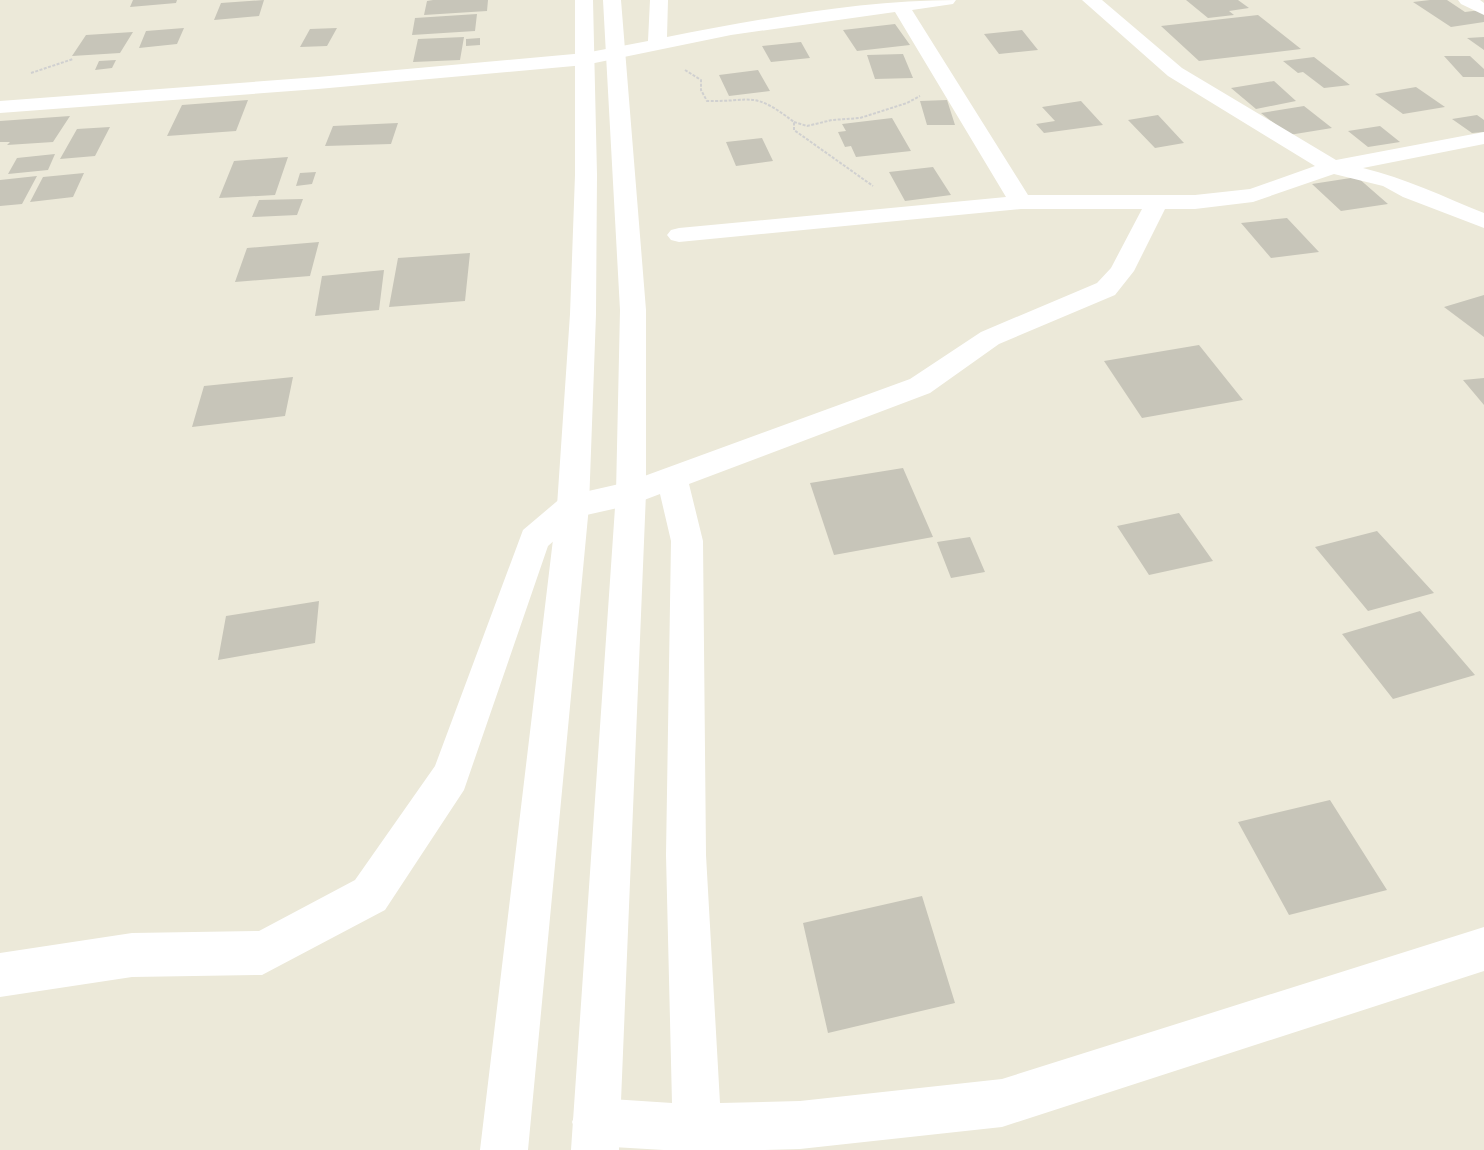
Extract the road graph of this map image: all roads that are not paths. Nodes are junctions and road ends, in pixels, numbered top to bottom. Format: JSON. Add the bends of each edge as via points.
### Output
{"nodes":[{"id":1,"x":584,"y":0,"type":"edge"},
{"id":2,"x":612,"y":0,"type":"edge"},
{"id":3,"x":659,"y":0,"type":"edge"},
{"id":4,"x":947,"y":0,"type":"edge"},
{"id":5,"x":1091,"y":0,"type":"edge"},
{"id":6,"x":1467,"y":0,"type":"edge"},
{"id":7,"x":902,"y":7,"type":"junction"},
{"id":8,"x":1484,"y":10,"type":"edge"},
{"id":9,"x":657,"y":45,"type":"junction"},
{"id":10,"x":616,"y":53,"type":"junction"},
{"id":11,"x":585,"y":58,"type":"junction"},
{"id":12,"x":0,"y":107,"type":"edge"},
{"id":13,"x":1484,"y":138,"type":"edge"},
{"id":14,"x":1333,"y":167,"type":"junction"},
{"id":15,"x":1021,"y":202,"type":"junction"},
{"id":16,"x":1156,"y":203,"type":"junction"},
{"id":17,"x":1484,"y":221,"type":"edge"},
{"id":18,"x":679,"y":235,"type":"dead end"},
{"id":19,"x":672,"y":478,"type":"junction"},
{"id":20,"x":631,"y":493,"type":"junction"},
{"id":21,"x":573,"y":506,"type":"junction"},
{"id":22,"x":1484,"y":949,"type":"edge"},
{"id":23,"x":0,"y":975,"type":"edge"},
{"id":24,"x":697,"y":1128,"type":"junction"},
{"id":25,"x":596,"y":1136,"type":"edge"},
{"id":26,"x":504,"y":1150,"type":"edge"}],
"edges":[{"from":1,"to":11,"type":"street"},
{"from":2,"to":10,"type":"street"},
{"from":3,"to":9,"type":"street"},
{"from":4,"to":7,"type":"street"},
{"from":5,"to":14,"type":"street","via":[[1175,72]]},
{"from":6,"to":8,"type":"street"},
{"from":7,"to":9,"type":"street","via":[[731,30]]},
{"from":7,"to":15,"type":"street"},
{"from":9,"to":10,"type":"street"},
{"from":10,"to":11,"type":"street"},
{"from":10,"to":20,"type":"street","via":[[633,310]]},
{"from":11,"to":12,"type":"street"},
{"from":11,"to":21,"type":"street","via":[[583,314]]},
{"from":13,"to":14,"type":"street"},
{"from":14,"to":16,"type":"street","via":[[1254,195]]},
{"from":14,"to":17,"type":"street","via":[[1391,180]]},
{"from":15,"to":16,"type":"street"},
{"from":15,"to":18,"type":"street"},
{"from":16,"to":19,"type":"street","via":[[1122,271],[1106,290],[990,338],[920,386]]},
{"from":19,"to":20,"type":"street"},
{"from":19,"to":24,"type":"street","via":[[687,541],[686,855]]},
{"from":20,"to":21,"type":"street"},
{"from":20,"to":25,"type":"street"},
{"from":21,"to":23,"type":"street","via":[[534,539],[450,777],[370,895],[262,952],[132,955]]},
{"from":21,"to":26,"type":"street"},
{"from":22,"to":24,"type":"street","via":[[1002,1103],[800,1125]]},
{"from":24,"to":25,"type":"street"}]}
